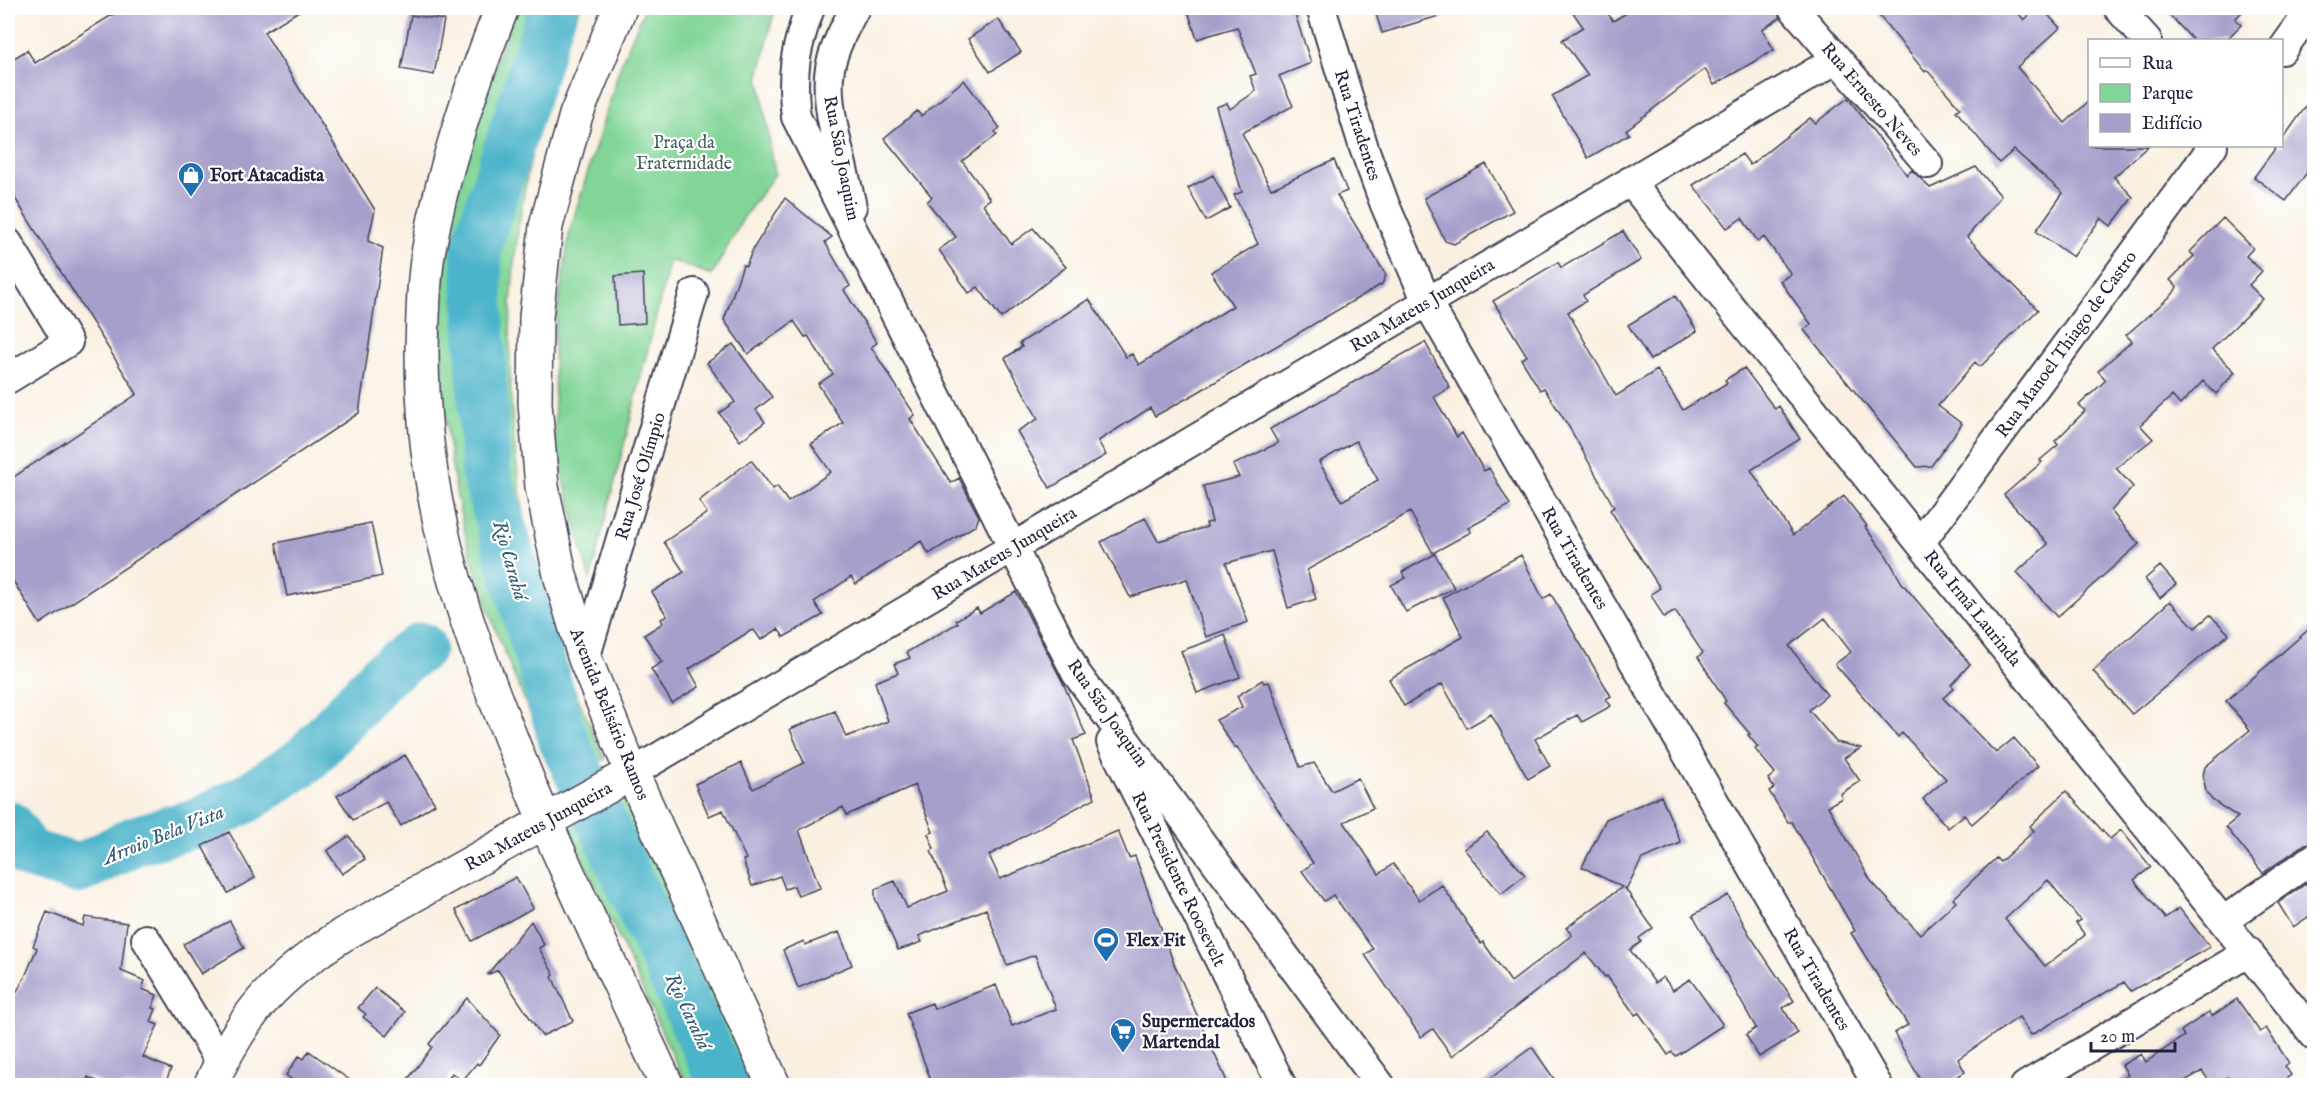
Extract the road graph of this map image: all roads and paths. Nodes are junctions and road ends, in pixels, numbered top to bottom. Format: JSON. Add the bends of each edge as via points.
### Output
{"nodes":[{"id":1,"x":502,"y":8,"type":"edge"},
{"id":2,"x":620,"y":8,"type":"edge"},
{"id":3,"x":810,"y":8,"type":"edge"},
{"id":4,"x":855,"y":8,"type":"edge"},
{"id":5,"x":1321,"y":8,"type":"edge"},
{"id":6,"x":1793,"y":8,"type":"edge"},
{"id":7,"x":2118,"y":8,"type":"edge"},
{"id":8,"x":2313,"y":8,"type":"edge"},
{"id":9,"x":2145,"y":39,"type":"edge"},
{"id":10,"x":2283,"y":49,"type":"edge"},
{"id":11,"x":1837,"y":58,"type":"junction"},
{"id":12,"x":2212,"y":147,"type":"edge"},
{"id":13,"x":1928,"y":164,"type":"dead end"},
{"id":14,"x":1630,"y":181,"type":"junction"},
{"id":15,"x":859,"y":241,"type":"junction"},
{"id":16,"x":8,"y":243,"type":"edge"},
{"id":17,"x":694,"y":292,"type":"dead end"},
{"id":18,"x":1427,"y":302,"type":"junction"},
{"id":19,"x":8,"y":379,"type":"edge"},
{"id":20,"x":1920,"y":543,"type":"junction"},
{"id":21,"x":1012,"y":548,"type":"junction"},
{"id":22,"x":585,"y":659,"type":"junction"},
{"id":23,"x":1077,"y":673,"type":"junction"},
{"id":24,"x":623,"y":778,"type":"junction"},
{"id":25,"x":555,"y":817,"type":"junction"},
{"id":26,"x":2314,"y":858,"type":"edge"},
{"id":27,"x":2223,"y":921,"type":"junction"},
{"id":28,"x":146,"y":939,"type":"dead end"},
{"id":29,"x":2248,"y":952,"type":"junction"},
{"id":30,"x":2314,"y":1035,"type":"edge"},
{"id":31,"x":216,"y":1074,"type":"edge"},
{"id":32,"x":663,"y":1084,"type":"edge"},
{"id":33,"x":774,"y":1086,"type":"edge"},
{"id":34,"x":1282,"y":1086,"type":"edge"},
{"id":35,"x":1380,"y":1086,"type":"edge"},
{"id":36,"x":1878,"y":1086,"type":"edge"},
{"id":37,"x":2025,"y":1086,"type":"edge"}],
"edges":[{"from":1,"to":25,"type":"main road","via":[[450,154],[429,250],[422,326],[422,410],[435,508],[471,640]]},
{"from":2,"to":22,"type":"main road","name":"Avenida Belisário Ramos","via":[[576,115],[546,226],[536,317],[535,403],[542,487],[560,575]]},
{"from":3,"to":15,"type":"street","name":"Rua São Joaquim","via":[[797,45],[792,81],[796,117]]},
{"from":4,"to":15,"type":"street","name":"Rua São Joaquim","via":[[838,41],[828,94]]},
{"from":5,"to":18,"type":"street","name":"Rua Tiradentes","via":[[1384,206]]},
{"from":6,"to":11,"type":"street","name":"Rua Ernesto Neves"},
{"from":7,"to":9,"type":"street"},
{"from":8,"to":10,"type":"street"},
{"from":11,"to":13,"type":"street","name":"Rua Ernesto Neves"},
{"from":11,"to":14,"type":"street","name":"Rua Mateus Junqueira"},
{"from":12,"to":20,"type":"street","name":"Rua Manoel Thiago de Castro"},
{"from":14,"to":18,"type":"street","name":"Rua Mateus Junqueira"},
{"from":14,"to":20,"type":"street","name":"Rua Irmã Laurinda"},
{"from":15,"to":21,"type":"street","name":"Rua São Joaquim"},
{"from":16,"to":19,"type":"street","via":[[68,342]]},
{"from":17,"to":22,"type":"street","name":"Rua José Olímpio"},
{"from":18,"to":21,"type":"street","name":"Rua Mateus Junqueira"},
{"from":18,"to":36,"type":"street","name":"Rua Tiradentes"},
{"from":20,"to":27,"type":"street","name":"Rua Irmã Laurinda"},
{"from":21,"to":23,"type":"street","name":"Rua São Joaquim"},
{"from":21,"to":24,"type":"street","name":"Rua Mateus Junqueira"},
{"from":22,"to":24,"type":"main road","name":"Avenida Belisário Ramos"},
{"from":23,"to":34,"type":"street","name":"Rua Presidente Roosevelt"},
{"from":23,"to":35,"type":"street","name":"Rua São Joaquim"},
{"from":24,"to":25,"type":"main road","name":"Rua Mateus Junqueira"},
{"from":24,"to":33,"type":"main road","name":"Avenida Belisário Ramos"},
{"from":25,"to":31,"type":"main road","name":"Rua Mateus Junqueira","via":[[344,933],[303,960],[273,987],[245,1021]]},
{"from":25,"to":32,"type":"main road"},
{"from":26,"to":27,"type":"street"},
{"from":27,"to":29,"type":"street","name":"Rua Irmã Laurinda"},
{"from":28,"to":31,"type":"street"},
{"from":29,"to":30,"type":"street","name":"Rua Irmã Laurinda"},
{"from":29,"to":37,"type":"street"}]}
